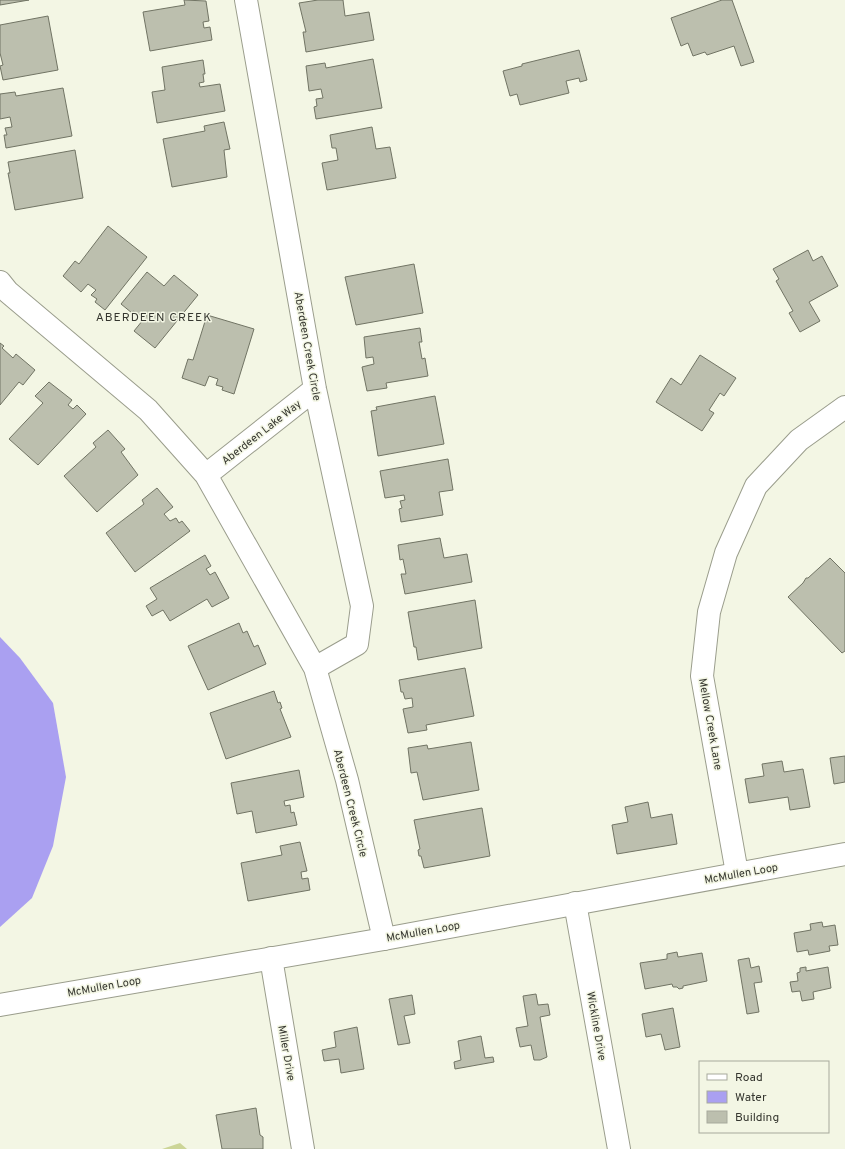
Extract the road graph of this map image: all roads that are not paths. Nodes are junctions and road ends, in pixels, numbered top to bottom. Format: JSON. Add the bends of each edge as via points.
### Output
{"nodes":[{"id":1,"x":246,"y":0,"type":"edge"},
{"id":2,"x":0,"y":282,"type":"edge"},
{"id":3,"x":315,"y":389,"type":"junction"},
{"id":4,"x":845,"y":408,"type":"edge"},
{"id":5,"x":206,"y":474,"type":"junction"},
{"id":6,"x":315,"y":668,"type":"junction"},
{"id":7,"x":845,"y":854,"type":"edge"},
{"id":8,"x":737,"y":873,"type":"junction"},
{"id":9,"x":575,"y":903,"type":"junction"},
{"id":10,"x":384,"y":938,"type":"junction"},
{"id":11,"x":271,"y":958,"type":"junction"},
{"id":12,"x":0,"y":1005,"type":"edge"},
{"id":13,"x":303,"y":1149,"type":"edge"},
{"id":14,"x":619,"y":1149,"type":"edge"}],
"edges":[{"from":1,"to":3,"type":"street","name":"Aberdeen Creek Circle"},
{"from":2,"to":5,"type":"street","name":"Aberdeen Creek Circle","via":[[8,292],[148,410]]},
{"from":3,"to":5,"type":"street","name":"Aberdeen Lake Way"},
{"from":3,"to":6,"type":"street","name":"Aberdeen Creek Circle","via":[[362,606],[357,644]]},
{"from":4,"to":8,"type":"street","name":"Mellow Creek Lane","via":[[799,440],[756,486],[726,553],[709,612],[702,676]]},
{"from":5,"to":6,"type":"street","name":"Aberdeen Creek Circle"},
{"from":6,"to":10,"type":"street","name":"Aberdeen Creek Circle","via":[[347,780]]},
{"from":7,"to":8,"type":"street","name":"McMullen Loop"},
{"from":8,"to":9,"type":"street","name":"McMullen Loop"},
{"from":9,"to":10,"type":"street","name":"McMullen Loop"},
{"from":9,"to":14,"type":"street","name":"Wickline Drive"},
{"from":10,"to":11,"type":"street","name":"McMullen Loop"},
{"from":11,"to":12,"type":"street","name":"McMullen Loop"},
{"from":11,"to":13,"type":"street","name":"Miller Drive"}]}
